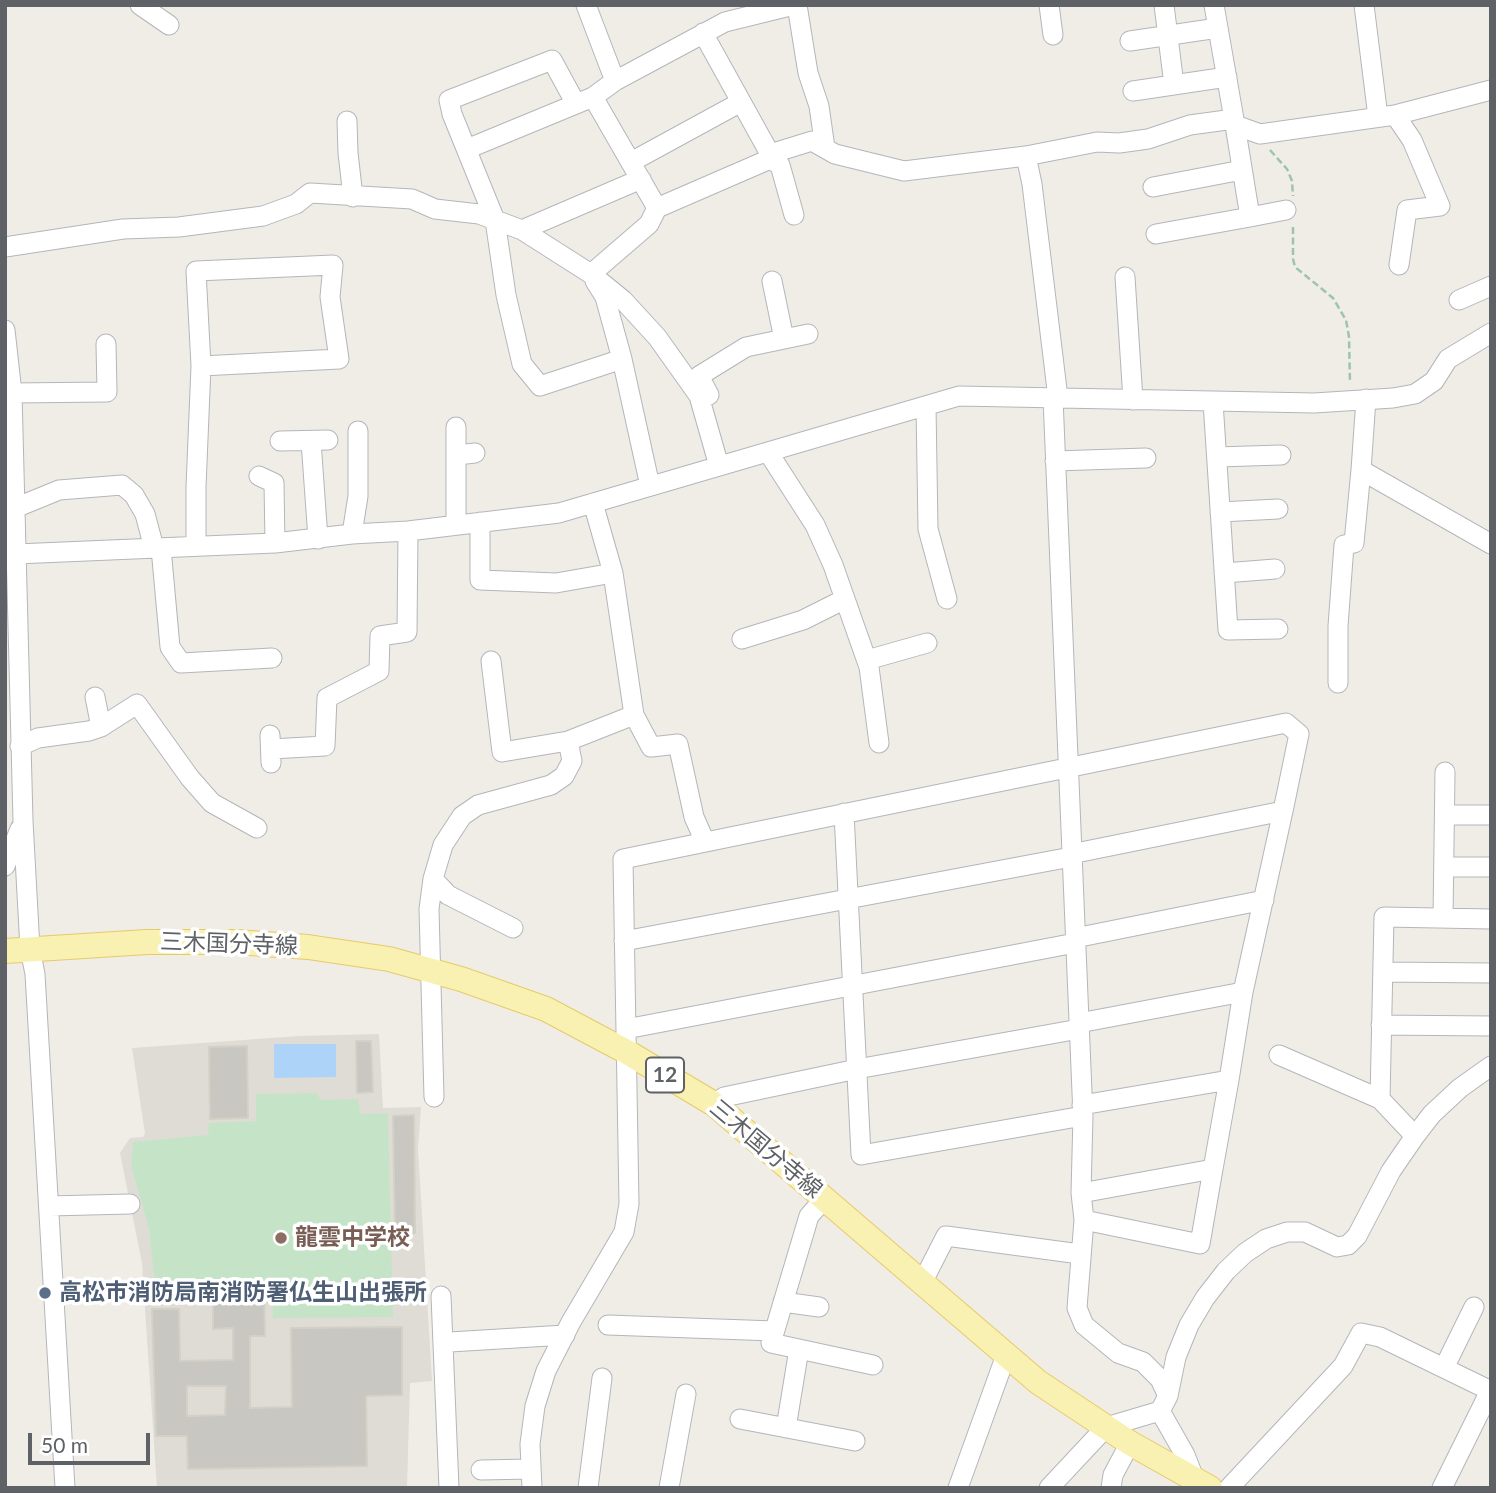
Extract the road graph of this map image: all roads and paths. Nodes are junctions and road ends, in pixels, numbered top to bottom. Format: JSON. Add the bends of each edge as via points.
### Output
{"nodes":[{"id":1,"x":139,"y":5,"type":"edge"},
{"id":2,"x":586,"y":5,"type":"edge"},
{"id":3,"x":795,"y":5,"type":"edge"},
{"id":4,"x":1049,"y":5,"type":"edge"},
{"id":5,"x":1164,"y":5,"type":"edge"},
{"id":6,"x":1214,"y":5,"type":"edge"},
{"id":7,"x":1364,"y":5,"type":"edge"},
{"id":8,"x":169,"y":25,"type":"dead end"},
{"id":9,"x":1218,"y":28,"type":"junction"},
{"id":10,"x":703,"y":33,"type":"junction"},
{"id":11,"x":1053,"y":35,"type":"dead end"},
{"id":12,"x":1168,"y":35,"type":"junction"},
{"id":13,"x":1130,"y":41,"type":"dead end"},
{"id":14,"x":1227,"y":78,"type":"junction"},
{"id":15,"x":615,"y":81,"type":"junction"},
{"id":16,"x":1174,"y":85,"type":"junction"},
{"id":17,"x":1491,"y":90,"type":"edge"},
{"id":18,"x":1133,"y":91,"type":"dead end"},
{"id":19,"x":584,"y":101,"type":"junction"},
{"id":20,"x":741,"y":102,"type":"junction"},
{"id":21,"x":1387,"y":116,"type":"junction"},
{"id":22,"x":347,"y":121,"type":"dead end"},
{"id":23,"x":1235,"y":122,"type":"junction"},
{"id":24,"x":1261,"y":134,"type":"junction"},
{"id":25,"x":825,"y":148,"type":"junction"},
{"id":26,"x":467,"y":149,"type":"junction"},
{"id":27,"x":770,"y":156,"type":"junction"},
{"id":28,"x":1026,"y":156,"type":"junction"},
{"id":29,"x":1242,"y":170,"type":"junction"},
{"id":30,"x":636,"y":171,"type":"junction"},
{"id":31,"x":1153,"y":187,"type":"dead end"},
{"id":32,"x":353,"y":197,"type":"junction"},
{"id":33,"x":657,"y":208,"type":"junction"},
{"id":34,"x":1291,"y":213,"type":"junction"},
{"id":35,"x":794,"y":215,"type":"dead end"},
{"id":36,"x":1250,"y":217,"type":"junction"},
{"id":37,"x":495,"y":220,"type":"junction"},
{"id":38,"x":522,"y":230,"type":"junction"},
{"id":39,"x":1156,"y":234,"type":"dead end"},
{"id":40,"x":5,"y":247,"type":"edge"},
{"id":41,"x":1399,"y":265,"type":"dead end"},
{"id":42,"x":591,"y":274,"type":"junction"},
{"id":43,"x":1125,"y":277,"type":"dead end"},
{"id":44,"x":772,"y":281,"type":"dead end"},
{"id":45,"x":1491,"y":286,"type":"edge"},
{"id":46,"x":1459,"y":300,"type":"dead end"},
{"id":47,"x":5,"y":330,"type":"edge"},
{"id":48,"x":1491,"y":333,"type":"edge"},
{"id":49,"x":808,"y":334,"type":"dead end"},
{"id":50,"x":784,"y":339,"type":"junction"},
{"id":51,"x":106,"y":344,"type":"dead end"},
{"id":52,"x":622,"y":359,"type":"junction"},
{"id":53,"x":201,"y":366,"type":"junction"},
{"id":54,"x":12,"y":393,"type":"junction"},
{"id":55,"x":1056,"y":398,"type":"junction"},
{"id":56,"x":1133,"y":400,"type":"junction"},
{"id":57,"x":1358,"y":400,"type":"junction"},
{"id":58,"x":1213,"y":402,"type":"junction"},
{"id":59,"x":926,"y":406,"type":"junction"},
{"id":60,"x":456,"y":428,"type":"dead end"},
{"id":61,"x":358,"y":432,"type":"dead end"},
{"id":62,"x":280,"y":441,"type":"dead end"},
{"id":63,"x":768,"y":452,"type":"junction"},
{"id":64,"x":1282,"y":454,"type":"dead end"},
{"id":65,"x":1217,"y":457,"type":"junction"},
{"id":66,"x":1146,"y":458,"type":"dead end"},
{"id":67,"x":1055,"y":461,"type":"junction"},
{"id":68,"x":724,"y":465,"type":"junction"},
{"id":69,"x":1361,"y":470,"type":"junction"},
{"id":70,"x":259,"y":476,"type":"dead end"},
{"id":71,"x":10,"y":479,"type":"edge"},
{"id":72,"x":650,"y":486,"type":"junction"},
{"id":73,"x":593,"y":503,"type":"junction"},
{"id":74,"x":1278,"y":509,"type":"dead end"},
{"id":75,"x":1220,"y":512,"type":"junction"},
{"id":76,"x":12,"y":515,"type":"edge"},
{"id":77,"x":480,"y":522,"type":"junction"},
{"id":78,"x":456,"y":525,"type":"junction"},
{"id":79,"x":408,"y":531,"type":"junction"},
{"id":80,"x":352,"y":534,"type":"junction"},
{"id":81,"x":318,"y":539,"type":"junction"},
{"id":82,"x":275,"y":543,"type":"junction"},
{"id":83,"x":1491,"y":544,"type":"edge"},
{"id":84,"x":196,"y":546,"type":"junction"},
{"id":85,"x":157,"y":548,"type":"junction"},
{"id":86,"x":16,"y":554,"type":"junction"},
{"id":87,"x":1275,"y":569,"type":"dead end"},
{"id":88,"x":613,"y":573,"type":"junction"},
{"id":89,"x":1224,"y":573,"type":"junction"},
{"id":90,"x":845,"y":599,"type":"junction"},
{"id":91,"x":947,"y":599,"type":"dead end"},
{"id":92,"x":1278,"y":629,"type":"dead end"},
{"id":93,"x":11,"y":636,"type":"edge"},
{"id":94,"x":742,"y":639,"type":"dead end"},
{"id":95,"x":927,"y":643,"type":"dead end"},
{"id":96,"x":272,"y":659,"type":"dead end"},
{"id":97,"x":867,"y":660,"type":"junction"},
{"id":98,"x":491,"y":661,"type":"dead end"},
{"id":99,"x":1338,"y":683,"type":"dead end"},
{"id":100,"x":95,"y":697,"type":"dead end"},
{"id":101,"x":634,"y":715,"type":"junction"},
{"id":102,"x":101,"y":727,"type":"junction"},
{"id":103,"x":568,"y":741,"type":"junction"},
{"id":104,"x":879,"y":743,"type":"dead end"},
{"id":105,"x":20,"y":746,"type":"junction"},
{"id":106,"x":271,"y":749,"type":"dead end"},
{"id":107,"x":1067,"y":767,"type":"junction"},
{"id":108,"x":1445,"y":772,"type":"dead end"},
{"id":109,"x":1283,"y":811,"type":"junction"},
{"id":110,"x":844,"y":813,"type":"junction"},
{"id":111,"x":1446,"y":814,"type":"junction"},
{"id":112,"x":1491,"y":815,"type":"edge"},
{"id":113,"x":17,"y":816,"type":"edge"},
{"id":114,"x":257,"y":828,"type":"dead end"},
{"id":115,"x":705,"y":842,"type":"junction"},
{"id":116,"x":1071,"y":855,"type":"junction"},
{"id":117,"x":5,"y":866,"type":"edge"},
{"id":118,"x":1444,"y":867,"type":"junction"},
{"id":119,"x":1491,"y":867,"type":"edge"},
{"id":120,"x":433,"y":879,"type":"junction"},
{"id":121,"x":848,"y":898,"type":"junction"},
{"id":122,"x":1264,"y":900,"type":"junction"},
{"id":123,"x":1443,"y":918,"type":"junction"},
{"id":124,"x":1491,"y":919,"type":"edge"},
{"id":125,"x":513,"y":928,"type":"dead end"},
{"id":126,"x":624,"y":941,"type":"junction"},
{"id":127,"x":1075,"y":941,"type":"junction"},
{"id":128,"x":30,"y":949,"type":"junction"},
{"id":129,"x":5,"y":951,"type":"edge"},
{"id":130,"x":430,"y":970,"type":"junction"},
{"id":131,"x":1383,"y":972,"type":"junction"},
{"id":132,"x":1491,"y":973,"type":"edge"},
{"id":133,"x":852,"y":985,"type":"junction"},
{"id":134,"x":1243,"y":992,"type":"junction"},
{"id":135,"x":1381,"y":1025,"type":"junction"},
{"id":136,"x":1079,"y":1026,"type":"junction"},
{"id":137,"x":1491,"y":1026,"type":"edge"},
{"id":138,"x":626,"y":1040,"type":"junction"},
{"id":139,"x":1279,"y":1055,"type":"dead end"},
{"id":140,"x":1491,"y":1066,"type":"edge"},
{"id":141,"x":857,"y":1069,"type":"junction"},
{"id":142,"x":1229,"y":1080,"type":"junction"},
{"id":143,"x":434,"y":1097,"type":"dead end"},
{"id":144,"x":1380,"y":1099,"type":"junction"},
{"id":145,"x":714,"y":1104,"type":"junction"},
{"id":146,"x":1083,"y":1111,"type":"junction"},
{"id":147,"x":1415,"y":1136,"type":"junction"},
{"id":148,"x":1213,"y":1169,"type":"junction"},
{"id":149,"x":1081,"y":1193,"type":"junction"},
{"id":150,"x":825,"y":1198,"type":"junction"},
{"id":151,"x":130,"y":1204,"type":"dead end"},
{"id":152,"x":48,"y":1206,"type":"junction"},
{"id":153,"x":1084,"y":1220,"type":"junction"},
{"id":154,"x":1080,"y":1254,"type":"junction"},
{"id":155,"x":922,"y":1283,"type":"junction"},
{"id":156,"x":441,"y":1296,"type":"dead end"},
{"id":157,"x":783,"y":1302,"type":"junction"},
{"id":158,"x":819,"y":1307,"type":"dead end"},
{"id":159,"x":1474,"y":1307,"type":"dead end"},
{"id":160,"x":608,"y":1325,"type":"dead end"},
{"id":161,"x":774,"y":1331,"type":"junction"},
{"id":162,"x":565,"y":1335,"type":"junction"},
{"id":163,"x":450,"y":1342,"type":"dead end"},
{"id":164,"x":799,"y":1349,"type":"junction"},
{"id":165,"x":1006,"y":1355,"type":"junction"},
{"id":166,"x":873,"y":1365,"type":"dead end"},
{"id":167,"x":1444,"y":1368,"type":"junction"},
{"id":168,"x":602,"y":1378,"type":"dead end"},
{"id":169,"x":1491,"y":1390,"type":"edge"},
{"id":170,"x":686,"y":1394,"type":"dead end"},
{"id":171,"x":1164,"y":1404,"type":"junction"},
{"id":172,"x":740,"y":1419,"type":"dead end"},
{"id":173,"x":1106,"y":1427,"type":"junction"},
{"id":174,"x":786,"y":1428,"type":"junction"},
{"id":175,"x":855,"y":1441,"type":"dead end"},
{"id":176,"x":1130,"y":1443,"type":"junction"},
{"id":177,"x":481,"y":1470,"type":"dead end"},
{"id":178,"x":531,"y":1478,"type":"edge"},
{"id":179,"x":1201,"y":1485,"type":"edge"},
{"id":180,"x":65,"y":1488,"type":"edge"},
{"id":181,"x":449,"y":1488,"type":"edge"},
{"id":182,"x":588,"y":1488,"type":"edge"},
{"id":183,"x":669,"y":1488,"type":"edge"},
{"id":184,"x":958,"y":1488,"type":"edge"},
{"id":185,"x":1049,"y":1488,"type":"edge"},
{"id":186,"x":1111,"y":1488,"type":"edge"},
{"id":187,"x":1229,"y":1488,"type":"edge"},
{"id":188,"x":1442,"y":1488,"type":"edge"}],
"edges":[{"from":1,"to":8,"type":"street"},
{"from":2,"to":15,"type":"street"},
{"from":3,"to":10,"type":"street","via":[[725,22]]},
{"from":3,"to":25,"type":"street"},
{"from":4,"to":11,"type":"street"},
{"from":5,"to":12,"type":"street"},
{"from":6,"to":9,"type":"street"},
{"from":7,"to":21,"type":"street"},
{"from":9,"to":12,"type":"street"},
{"from":9,"to":14,"type":"street"},
{"from":10,"to":15,"type":"street"},
{"from":10,"to":20,"type":"street"},
{"from":12,"to":13,"type":"street"},
{"from":12,"to":16,"type":"street"},
{"from":14,"to":16,"type":"street"},
{"from":14,"to":23,"type":"street"},
{"from":15,"to":19,"type":"street"},
{"from":16,"to":18,"type":"street"},
{"from":17,"to":21,"type":"street"},
{"from":19,"to":26,"type":"street"},
{"from":19,"to":26,"type":"street","via":[[552,60],[449,100]]},
{"from":19,"to":30,"type":"street"},
{"from":20,"to":27,"type":"street"},
{"from":20,"to":30,"type":"street"},
{"from":21,"to":24,"type":"street"},
{"from":21,"to":41,"type":"street","via":[[1412,140],[1440,206],[1407,210]]},
{"from":22,"to":32,"type":"street"},
{"from":23,"to":24,"type":"street"},
{"from":23,"to":28,"type":"street","via":[[1190,125],[1148,139],[1097,142]]},
{"from":23,"to":29,"type":"street"},
{"from":24,"to":34,"type":"path","via":[[1292,181]]},
{"from":25,"to":27,"type":"street","via":[[812,141]]},
{"from":25,"to":28,"type":"street","via":[[904,171]]},
{"from":26,"to":37,"type":"street"},
{"from":27,"to":33,"type":"street"},
{"from":27,"to":35,"type":"street","via":[[779,165]]},
{"from":28,"to":55,"type":"street"},
{"from":29,"to":31,"type":"street"},
{"from":29,"to":36,"type":"street"},
{"from":30,"to":33,"type":"street"},
{"from":30,"to":38,"type":"street"},
{"from":32,"to":37,"type":"street","via":[[412,199],[435,209]]},
{"from":32,"to":40,"type":"street","via":[[310,193],[296,204],[263,216],[123,229]]},
{"from":33,"to":42,"type":"street","via":[[649,224]]},
{"from":34,"to":36,"type":"street"},
{"from":34,"to":57,"type":"path","via":[[1295,267],[1333,298],[1346,320]]},
{"from":36,"to":39,"type":"street"},
{"from":37,"to":38,"type":"street"},
{"from":37,"to":52,"type":"street","via":[[522,364],[540,386]]},
{"from":38,"to":42,"type":"street"},
{"from":42,"to":52,"type":"street","via":[[605,297]]},
{"from":42,"to":68,"type":"street","via":[[657,337],[690,382]]},
{"from":43,"to":56,"type":"street"},
{"from":44,"to":50,"type":"street"},
{"from":45,"to":46,"type":"street"},
{"from":47,"to":54,"type":"street"},
{"from":48,"to":57,"type":"street","via":[[1448,359],[1434,382],[1415,394]]},
{"from":49,"to":50,"type":"street"},
{"from":50,"to":68,"type":"street","via":[[746,347],[699,376],[707,390]]},
{"from":51,"to":54,"type":"street","via":[[107,392]]},
{"from":52,"to":72,"type":"street"},
{"from":53,"to":53,"type":"street","via":[[196,271],[333,265],[330,297],[340,359]]},
{"from":53,"to":84,"type":"street"},
{"from":54,"to":71,"type":"street"},
{"from":55,"to":56,"type":"street"},
{"from":55,"to":59,"type":"street","via":[[959,396]]},
{"from":55,"to":67,"type":"street"},
{"from":56,"to":58,"type":"street"},
{"from":57,"to":58,"type":"street"},
{"from":57,"to":69,"type":"street"},
{"from":58,"to":65,"type":"street"},
{"from":59,"to":63,"type":"street"},
{"from":59,"to":91,"type":"street","via":[[928,529]]},
{"from":60,"to":78,"type":"street","via":[[466,454]]},
{"from":61,"to":80,"type":"street","via":[[358,496]]},
{"from":62,"to":81,"type":"street","via":[[320,441]]},
{"from":63,"to":68,"type":"street"},
{"from":63,"to":90,"type":"street","via":[[815,525]]},
{"from":64,"to":65,"type":"street"},
{"from":65,"to":75,"type":"street"},
{"from":66,"to":67,"type":"street"},
{"from":67,"to":107,"type":"street"},
{"from":68,"to":72,"type":"street"},
{"from":69,"to":83,"type":"street"},
{"from":69,"to":99,"type":"street","via":[[1354,542],[1344,545]]},
{"from":70,"to":82,"type":"street","via":[[274,483]]},
{"from":71,"to":76,"type":"street"},
{"from":72,"to":73,"type":"street"},
{"from":73,"to":77,"type":"street","via":[[559,513]]},
{"from":73,"to":88,"type":"street"},
{"from":74,"to":75,"type":"street"},
{"from":75,"to":89,"type":"street"},
{"from":76,"to":85,"type":"street","via":[[60,490],[122,485],[145,514]]},
{"from":76,"to":86,"type":"street"},
{"from":77,"to":78,"type":"street"},
{"from":77,"to":88,"type":"street","via":[[480,580],[556,583]]},
{"from":78,"to":79,"type":"street"},
{"from":79,"to":80,"type":"street"},
{"from":79,"to":106,"type":"street","via":[[414,631],[372,637],[379,671],[327,698],[325,746]]},
{"from":80,"to":81,"type":"street"},
{"from":81,"to":82,"type":"street"},
{"from":82,"to":84,"type":"street"},
{"from":84,"to":85,"type":"street"},
{"from":85,"to":86,"type":"street"},
{"from":85,"to":96,"type":"street","via":[[170,647],[181,663]]},
{"from":86,"to":93,"type":"street"},
{"from":87,"to":89,"type":"street"},
{"from":88,"to":101,"type":"street"},
{"from":89,"to":92,"type":"street","via":[[1228,630]]},
{"from":90,"to":94,"type":"street","via":[[803,620]]},
{"from":90,"to":97,"type":"street"},
{"from":93,"to":105,"type":"street"},
{"from":95,"to":97,"type":"street"},
{"from":97,"to":104,"type":"street"},
{"from":98,"to":103,"type":"street","via":[[502,752]]},
{"from":100,"to":102,"type":"street"},
{"from":101,"to":103,"type":"street"},
{"from":101,"to":115,"type":"street","via":[[650,747],[678,744],[694,817]]},
{"from":102,"to":105,"type":"street","via":[[38,738]]},
{"from":102,"to":114,"type":"street","via":[[137,704],[212,803]]},
{"from":103,"to":120,"type":"street","via":[[572,761],[564,776],[551,785],[478,805],[462,816],[443,845]]},
{"from":105,"to":113,"type":"street"},
{"from":107,"to":109,"type":"street","via":[[1286,723],[1299,734]]},
{"from":107,"to":110,"type":"street"},
{"from":107,"to":116,"type":"street"},
{"from":108,"to":111,"type":"street"},
{"from":109,"to":116,"type":"street"},
{"from":109,"to":122,"type":"street"},
{"from":110,"to":115,"type":"street"},
{"from":110,"to":121,"type":"street"},
{"from":111,"to":112,"type":"street"},
{"from":111,"to":118,"type":"street"},
{"from":113,"to":117,"type":"street"},
{"from":113,"to":128,"type":"street"},
{"from":115,"to":126,"type":"street","via":[[623,859]]},
{"from":116,"to":121,"type":"street"},
{"from":116,"to":127,"type":"street"},
{"from":118,"to":119,"type":"street"},
{"from":118,"to":123,"type":"street"},
{"from":120,"to":125,"type":"street","via":[[448,895]]},
{"from":120,"to":130,"type":"street"},
{"from":121,"to":126,"type":"street"},
{"from":121,"to":133,"type":"street"},
{"from":122,"to":127,"type":"street"},
{"from":122,"to":134,"type":"street"},
{"from":123,"to":124,"type":"street"},
{"from":123,"to":131,"type":"street","via":[[1384,917]]},
{"from":126,"to":138,"type":"street"},
{"from":127,"to":133,"type":"street"},
{"from":127,"to":136,"type":"street"},
{"from":128,"to":129,"type":"main road","name":"三木国分寺線","number":"12"},
{"from":128,"to":130,"type":"main road","name":"三木国分寺線","number":"12","via":[[236,942],[308,947]]},
{"from":128,"to":152,"type":"street"},
{"from":130,"to":138,"type":"main road","name":"三木国分寺線","number":"12"},
{"from":130,"to":143,"type":"street"},
{"from":131,"to":132,"type":"street"},
{"from":131,"to":135,"type":"street"},
{"from":133,"to":138,"type":"street"},
{"from":133,"to":141,"type":"street"},
{"from":134,"to":136,"type":"street"},
{"from":134,"to":142,"type":"street"},
{"from":135,"to":137,"type":"street"},
{"from":135,"to":144,"type":"street"},
{"from":136,"to":141,"type":"street"},
{"from":136,"to":146,"type":"street"},
{"from":138,"to":145,"type":"main road","name":"三木国分寺線","number":"12"},
{"from":138,"to":162,"type":"street","via":[[629,1204],[624,1231]]},
{"from":139,"to":144,"type":"street"},
{"from":140,"to":147,"type":"street","via":[[1460,1088]]},
{"from":141,"to":145,"type":"street","via":[[724,1097]]},
{"from":141,"to":146,"type":"street","via":[[861,1155]]},
{"from":142,"to":146,"type":"street"},
{"from":142,"to":148,"type":"street"},
{"from":144,"to":147,"type":"street"},
{"from":145,"to":150,"type":"main road","name":"三木国分寺線","number":"12"},
{"from":146,"to":149,"type":"street"},
{"from":147,"to":171,"type":"street","via":[[1348,1245],[1337,1247],[1305,1232],[1287,1232],[1245,1253],[1226,1271],[1189,1325]]},
{"from":148,"to":149,"type":"street"},
{"from":148,"to":153,"type":"street","via":[[1200,1244]]},
{"from":149,"to":153,"type":"street"},
{"from":150,"to":155,"type":"main road","name":"三木国分寺線","number":"12"},
{"from":150,"to":157,"type":"street","via":[[809,1216]]},
{"from":151,"to":152,"type":"street"},
{"from":152,"to":180,"type":"street"},
{"from":153,"to":154,"type":"street"},
{"from":154,"to":155,"type":"street","via":[[946,1236]]},
{"from":154,"to":171,"type":"street","via":[[1077,1308],[1084,1325],[1160,1379]]},
{"from":155,"to":165,"type":"main road","name":"三木国分寺線","number":"12"},
{"from":156,"to":181,"type":"street"},
{"from":157,"to":158,"type":"street"},
{"from":157,"to":161,"type":"street"},
{"from":159,"to":167,"type":"street"},
{"from":160,"to":161,"type":"street"},
{"from":161,"to":164,"type":"street","via":[[771,1343]]},
{"from":162,"to":163,"type":"street"},
{"from":162,"to":178,"type":"street","via":[[535,1406]]},
{"from":164,"to":166,"type":"street"},
{"from":164,"to":174,"type":"street"},
{"from":165,"to":173,"type":"main road","name":"三木国分寺線","number":"12"},
{"from":165,"to":184,"type":"street"},
{"from":167,"to":169,"type":"street"},
{"from":167,"to":187,"type":"street","via":[[1380,1337],[1361,1333],[1343,1366]]},
{"from":168,"to":182,"type":"street"},
{"from":169,"to":188,"type":"street"},
{"from":170,"to":183,"type":"street"},
{"from":171,"to":173,"type":"street"},
{"from":171,"to":179,"type":"street"},
{"from":172,"to":174,"type":"street"},
{"from":173,"to":176,"type":"main road","name":"三木国分寺線","number":"12"},
{"from":173,"to":185,"type":"street"},
{"from":174,"to":175,"type":"street"},
{"from":176,"to":179,"type":"main road","name":"三木国分寺線","number":"12"},
{"from":176,"to":186,"type":"street"},
{"from":177,"to":178,"type":"street"}]}
